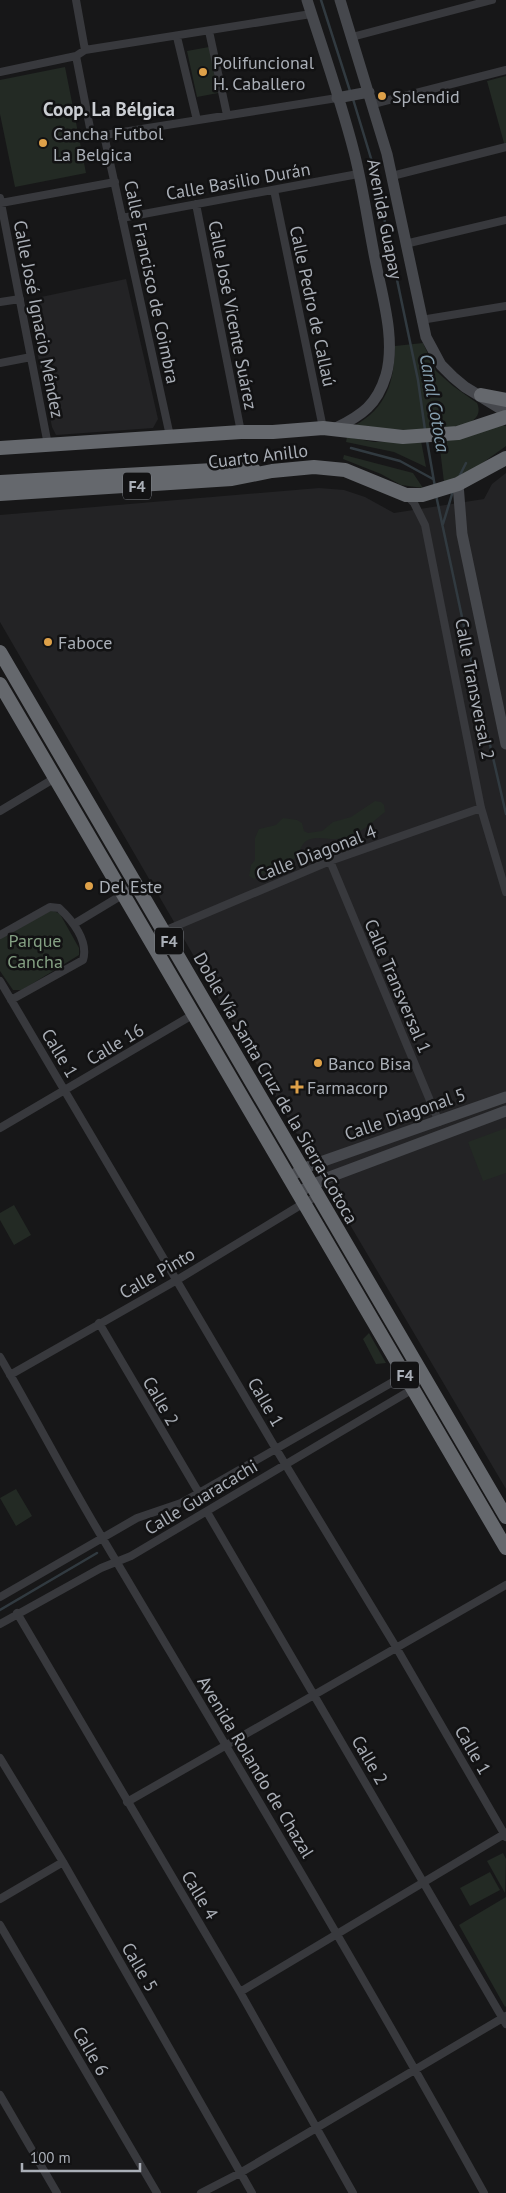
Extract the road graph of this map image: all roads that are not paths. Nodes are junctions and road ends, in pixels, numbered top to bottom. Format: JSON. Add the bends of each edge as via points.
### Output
{"nodes":[{"id":1,"x":76,"y":0,"type":"edge"},
{"id":2,"x":307,"y":0,"type":"edge"},
{"id":3,"x":340,"y":0,"type":"edge"},
{"id":4,"x":492,"y":0,"type":"edge"},
{"id":5,"x":311,"y":14,"type":"junction"},
{"id":6,"x":210,"y":31,"type":"junction"},
{"id":7,"x":177,"y":36,"type":"junction"},
{"id":8,"x":352,"y":37,"type":"junction"},
{"id":9,"x":86,"y":50,"type":"junction"},
{"id":10,"x":76,"y":56,"type":"junction"},
{"id":11,"x":506,"y":70,"type":"edge"},
{"id":12,"x":0,"y":72,"type":"edge"},
{"id":13,"x":364,"y":93,"type":"junction"},
{"id":14,"x":341,"y":97,"type":"junction"},
{"id":15,"x":373,"y":104,"type":"junction"},
{"id":16,"x":227,"y":115,"type":"junction"},
{"id":17,"x":197,"y":120,"type":"junction"},
{"id":18,"x":104,"y":135,"type":"junction"},
{"id":19,"x":506,"y":147,"type":"edge"},
{"id":20,"x":358,"y":174,"type":"junction"},
{"id":21,"x":392,"y":176,"type":"junction"},
{"id":22,"x":115,"y":182,"type":"junction"},
{"id":23,"x":274,"y":190,"type":"junction"},
{"id":24,"x":0,"y":201,"type":"edge"},
{"id":25,"x":196,"y":204,"type":"junction"},
{"id":26,"x":122,"y":218,"type":"junction"},
{"id":27,"x":506,"y":220,"type":"edge"},
{"id":28,"x":4,"y":236,"type":"edge"},
{"id":29,"x":405,"y":244,"type":"junction"},
{"id":30,"x":20,"y":299,"type":"junction"},
{"id":31,"x":0,"y":302,"type":"edge"},
{"id":32,"x":506,"y":306,"type":"edge"},
{"id":33,"x":421,"y":320,"type":"junction"},
{"id":34,"x":31,"y":358,"type":"junction"},
{"id":35,"x":0,"y":363,"type":"edge"},
{"id":36,"x":481,"y":395,"type":"junction"},
{"id":37,"x":506,"y":400,"type":"edge"},
{"id":38,"x":506,"y":412,"type":"edge"},
{"id":39,"x":506,"y":416,"type":"edge"},
{"id":40,"x":330,"y":428,"type":"junction"},
{"id":41,"x":241,"y":432,"type":"junction"},
{"id":42,"x":272,"y":432,"type":"junction"},
{"id":43,"x":170,"y":436,"type":"junction"},
{"id":44,"x":48,"y":445,"type":"junction"},
{"id":45,"x":0,"y":448,"type":"edge"},
{"id":46,"x":0,"y":458,"type":"edge"},
{"id":47,"x":506,"y":458,"type":"edge"},
{"id":48,"x":272,"y":472,"type":"junction"},
{"id":49,"x":0,"y":482,"type":"edge"},
{"id":50,"x":452,"y":487,"type":"junction"},
{"id":51,"x":0,"y":494,"type":"edge"},
{"id":52,"x":406,"y":495,"type":"junction"},
{"id":53,"x":0,"y":652,"type":"edge"},
{"id":54,"x":0,"y":684,"type":"edge"},
{"id":55,"x":506,"y":744,"type":"edge"},
{"id":56,"x":55,"y":778,"type":"junction"},
{"id":57,"x":481,"y":808,"type":"junction"},
{"id":58,"x":0,"y":811,"type":"edge"},
{"id":59,"x":330,"y":861,"type":"junction"},
{"id":60,"x":137,"y":886,"type":"junction"},
{"id":61,"x":506,"y":892,"type":"edge"},
{"id":62,"x":123,"y":894,"type":"junction"},
{"id":63,"x":74,"y":924,"type":"junction"},
{"id":64,"x":164,"y":932,"type":"junction"},
{"id":65,"x":0,"y":935,"type":"edge"},
{"id":66,"x":0,"y":981,"type":"edge"},
{"id":67,"x":11,"y":1000,"type":"junction"},
{"id":68,"x":194,"y":1014,"type":"junction"},
{"id":69,"x":65,"y":1092,"type":"junction"},
{"id":70,"x":506,"y":1097,"type":"edge"},
{"id":71,"x":506,"y":1112,"type":"edge"},
{"id":72,"x":439,"y":1122,"type":"junction"},
{"id":73,"x":0,"y":1128,"type":"edge"},
{"id":74,"x":302,"y":1170,"type":"junction"},
{"id":75,"x":290,"y":1178,"type":"junction"},
{"id":76,"x":314,"y":1190,"type":"junction"},
{"id":77,"x":301,"y":1197,"type":"junction"},
{"id":78,"x":177,"y":1280,"type":"junction"},
{"id":79,"x":98,"y":1323,"type":"junction"},
{"id":80,"x":0,"y":1357,"type":"edge"},
{"id":81,"x":10,"y":1375,"type":"junction"},
{"id":82,"x":405,"y":1375,"type":"junction"},
{"id":83,"x":413,"y":1389,"type":"junction"},
{"id":84,"x":276,"y":1449,"type":"junction"},
{"id":85,"x":285,"y":1464,"type":"junction"},
{"id":86,"x":199,"y":1493,"type":"junction"},
{"id":87,"x":206,"y":1512,"type":"junction"},
{"id":88,"x":506,"y":1517,"type":"edge"},
{"id":89,"x":101,"y":1537,"type":"junction"},
{"id":90,"x":506,"y":1548,"type":"edge"},
{"id":91,"x":117,"y":1562,"type":"junction"},
{"id":92,"x":506,"y":1585,"type":"edge"},
{"id":93,"x":0,"y":1596,"type":"edge"},
{"id":94,"x":18,"y":1613,"type":"junction"},
{"id":95,"x":0,"y":1624,"type":"edge"},
{"id":96,"x":396,"y":1647,"type":"junction"},
{"id":97,"x":315,"y":1695,"type":"junction"},
{"id":98,"x":226,"y":1744,"type":"junction"},
{"id":99,"x":0,"y":1758,"type":"edge"},
{"id":100,"x":127,"y":1802,"type":"junction"},
{"id":101,"x":505,"y":1835,"type":"edge"},
{"id":102,"x":63,"y":1862,"type":"junction"},
{"id":103,"x":422,"y":1882,"type":"junction"},
{"id":104,"x":0,"y":1899,"type":"edge"},
{"id":105,"x":0,"y":1925,"type":"edge"},
{"id":106,"x":337,"y":1934,"type":"junction"},
{"id":107,"x":240,"y":1992,"type":"junction"},
{"id":108,"x":505,"y":2019,"type":"edge"},
{"id":109,"x":416,"y":2070,"type":"junction"},
{"id":110,"x":0,"y":2095,"type":"edge"},
{"id":111,"x":316,"y":2129,"type":"junction"},
{"id":112,"x":240,"y":2173,"type":"junction"},
{"id":113,"x":57,"y":2193,"type":"edge"},
{"id":114,"x":157,"y":2193,"type":"edge"},
{"id":115,"x":201,"y":2193,"type":"edge"},
{"id":116,"x":252,"y":2193,"type":"edge"},
{"id":117,"x":353,"y":2193,"type":"edge"},
{"id":118,"x":484,"y":2193,"type":"edge"}],
"edges":[{"from":1,"to":9,"type":"street"},
{"from":2,"to":5,"type":"main road","name":"Avenida Guapay"},
{"from":3,"to":8,"type":"main road","name":"Avenida Guapay"},
{"from":4,"to":8,"type":"street"},
{"from":5,"to":6,"type":"street"},
{"from":5,"to":14,"type":"main road","name":"Avenida Guapay"},
{"from":6,"to":7,"type":"street"},
{"from":6,"to":16,"type":"street"},
{"from":7,"to":9,"type":"street"},
{"from":7,"to":17,"type":"street"},
{"from":8,"to":13,"type":"main road","name":"Avenida Guapay"},
{"from":9,"to":10,"type":"street"},
{"from":10,"to":12,"type":"street"},
{"from":10,"to":18,"type":"street","via":[[91,133]]},
{"from":11,"to":15,"type":"street"},
{"from":13,"to":14,"type":"main road"},
{"from":13,"to":15,"type":"main road","name":"Avenida Guapay"},
{"from":14,"to":16,"type":"street"},
{"from":14,"to":20,"type":"main road","name":"Avenida Guapay"},
{"from":15,"to":21,"type":"main road","name":"Avenida Guapay"},
{"from":16,"to":17,"type":"street"},
{"from":17,"to":18,"type":"street"},
{"from":18,"to":22,"type":"street","name":"Calle Francisco de Coimbra"},
{"from":19,"to":21,"type":"street"},
{"from":20,"to":23,"type":"street","name":"Calle Basilio Durán"},
{"from":20,"to":40,"type":"main road","name":"Avenida Guapay","via":[[386,315],[389,360],[380,390],[367,410]]},
{"from":21,"to":29,"type":"main road","name":"Avenida Guapay"},
{"from":22,"to":24,"type":"street"},
{"from":22,"to":26,"type":"street","name":"Calle Francisco de Coimbra"},
{"from":23,"to":25,"type":"street","name":"Calle Basilio Durán"},
{"from":23,"to":40,"type":"street","name":"Calle Pedro de Callaú"},
{"from":24,"to":28,"type":"street","name":"Calle José Ignacio Méndez"},
{"from":25,"to":26,"type":"street","name":"Calle Basilio Durán"},
{"from":25,"to":41,"type":"street","name":"Calle José Vicente Suárez"},
{"from":26,"to":43,"type":"street","name":"Calle Francisco de Coimbra"},
{"from":27,"to":29,"type":"street"},
{"from":28,"to":30,"type":"street","name":"Calle José Ignacio Méndez"},
{"from":29,"to":33,"type":"main road","name":"Avenida Guapay"},
{"from":30,"to":31,"type":"street"},
{"from":30,"to":34,"type":"street","name":"Calle José Ignacio Méndez"},
{"from":32,"to":33,"type":"street"},
{"from":33,"to":36,"type":"main road","name":"Avenida Guapay","via":[[441,365],[465,387]]},
{"from":34,"to":35,"type":"street"},
{"from":34,"to":44,"type":"street","name":"Calle José Ignacio Méndez"},
{"from":36,"to":37,"type":"highway"},
{"from":36,"to":38,"type":"main road","name":"Avenida Guapay"},
{"from":39,"to":40,"type":"highway","name":"Cuarto Anillo","via":[[458,432],[420,436],[382,436]]},
{"from":40,"to":42,"type":"highway","name":"Cuarto Anillo"},
{"from":41,"to":42,"type":"highway","name":"Cuarto Anillo"},
{"from":41,"to":43,"type":"highway","name":"Cuarto Anillo"},
{"from":42,"to":46,"type":"highway","via":[[223,442]]},
{"from":43,"to":44,"type":"highway","name":"Cuarto Anillo"},
{"from":44,"to":45,"type":"highway","name":"Cuarto Anillo"},
{"from":47,"to":50,"type":"highway","name":"Cuarto Anillo","number":"F4"},
{"from":48,"to":49,"type":"highway","via":[[231,469]]},
{"from":48,"to":51,"type":"highway","name":"Cuarto Anillo","number":"F4","via":[[232,480]]},
{"from":48,"to":52,"type":"highway","name":"Cuarto Anillo","number":"F4","via":[[314,467],[345,470]]},
{"from":50,"to":52,"type":"highway","name":"Cuarto Anillo","number":"F4","via":[[422,495]]},
{"from":50,"to":55,"type":"main road","name":"Calle Transversal 2"},
{"from":52,"to":57,"type":"street","name":"Calle Transversal 2","via":[[425,525]]},
{"from":53,"to":60,"type":"highway","name":"Doble Vía Santa Cruz de la Sierra-Cotoca","number":"F4"},
{"from":54,"to":56,"type":"highway","name":"Doble Vía Santa Cruz de la Sierra-Cotoca","number":"F4"},
{"from":56,"to":58,"type":"street"},
{"from":56,"to":62,"type":"highway","name":"Doble Vía Santa Cruz de la Sierra-Cotoca","number":"F4"},
{"from":57,"to":59,"type":"street","name":"Calle Diagonal 4"},
{"from":57,"to":61,"type":"street","name":"Calle Transversal 2"},
{"from":59,"to":64,"type":"street","name":"Calle Diagonal 4"},
{"from":59,"to":72,"type":"street","name":"Calle Transversal 1"},
{"from":60,"to":62,"type":"street"},
{"from":60,"to":64,"type":"highway","name":"Doble Vía Santa Cruz de la Sierra-Cotoca","number":"F4"},
{"from":62,"to":63,"type":"street"},
{"from":62,"to":68,"type":"highway","name":"Doble Vía Santa Cruz de la Sierra-Cotoca","number":"F4"},
{"from":63,"to":65,"type":"street","via":[[59,908],[50,907]]},
{"from":63,"to":67,"type":"street","via":[[85,954],[83,960]]},
{"from":64,"to":74,"type":"highway","name":"Doble Vía Santa Cruz de la Sierra-Cotoca","number":"F4"},
{"from":66,"to":67,"type":"street","name":"Calle 1"},
{"from":67,"to":69,"type":"street","name":"Calle 1"},
{"from":68,"to":69,"type":"street","name":"Calle 16"},
{"from":68,"to":75,"type":"highway","name":"Doble Vía Santa Cruz de la Sierra-Cotoca","number":"F4"},
{"from":69,"to":73,"type":"street","name":"Calle 16"},
{"from":69,"to":78,"type":"street","name":"Calle 1"},
{"from":70,"to":72,"type":"main road","name":"Calle Diagonal 5"},
{"from":71,"to":76,"type":"main road","name":"Calle Diagonal 5"},
{"from":72,"to":74,"type":"main road","name":"Calle Diagonal 5"},
{"from":74,"to":75,"type":"main road","name":"Calle Diagonal 5"},
{"from":74,"to":76,"type":"highway","name":"Doble Vía Santa Cruz de la Sierra-Cotoca","number":"F4"},
{"from":75,"to":77,"type":"highway","name":"Doble Vía Santa Cruz de la Sierra-Cotoca","number":"F4"},
{"from":76,"to":77,"type":"main road","name":"Calle Diagonal 5"},
{"from":76,"to":88,"type":"highway","name":"Doble Vía Santa Cruz de la Sierra-Cotoca","number":"F4"},
{"from":77,"to":78,"type":"street","name":"Calle Pinto"},
{"from":77,"to":82,"type":"highway","name":"Doble Vía Santa Cruz de la Sierra-Cotoca","number":"F4"},
{"from":78,"to":79,"type":"street","name":"Calle Pinto"},
{"from":78,"to":84,"type":"street","name":"Calle 1"},
{"from":79,"to":81,"type":"street","name":"Calle Pinto"},
{"from":79,"to":86,"type":"street","name":"Calle 2"},
{"from":80,"to":81,"type":"street","name":"Avenida Rolando de Chazal"},
{"from":81,"to":89,"type":"street","name":"Avenida Rolando de Chazal"},
{"from":82,"to":83,"type":"highway","name":"Doble Vía Santa Cruz de la Sierra-Cotoca","number":"F4"},
{"from":82,"to":84,"type":"street","name":"Calle Guaracachi"},
{"from":83,"to":85,"type":"street","name":"Calle Guaracachi"},
{"from":83,"to":90,"type":"highway","name":"Doble Vía Santa Cruz de la Sierra-Cotoca","number":"F4"},
{"from":84,"to":85,"type":"street","name":"Calle 1"},
{"from":84,"to":86,"type":"street","name":"Calle Guaracachi"},
{"from":85,"to":87,"type":"street","name":"Calle Guaracachi"},
{"from":85,"to":96,"type":"street","name":"Calle 1"},
{"from":86,"to":89,"type":"street","name":"Calle Guaracachi","via":[[181,1503],[137,1518]]},
{"from":87,"to":91,"type":"street","name":"Calle Guaracachi"},
{"from":87,"to":97,"type":"street","name":"Calle 2"},
{"from":89,"to":91,"type":"street","name":"Avenida Rolando de Chazal"},
{"from":89,"to":93,"type":"street","name":"Calle Guaracachi"},
{"from":91,"to":94,"type":"street","name":"Calle Guaracachi"},
{"from":91,"to":98,"type":"street","name":"Avenida Rolando de Chazal"},
{"from":92,"to":96,"type":"street"},
{"from":94,"to":95,"type":"street","name":"Calle Guaracachi"},
{"from":94,"to":100,"type":"street","name":"Calle 4"},
{"from":96,"to":97,"type":"street"},
{"from":96,"to":101,"type":"street","name":"Calle 1"},
{"from":97,"to":98,"type":"street"},
{"from":97,"to":103,"type":"street","name":"Calle 2"},
{"from":98,"to":100,"type":"street"},
{"from":98,"to":106,"type":"street","name":"Avenida Rolando de Chazal"},
{"from":99,"to":102,"type":"street","name":"Calle 5"},
{"from":100,"to":107,"type":"street","name":"Calle 4"},
{"from":101,"to":103,"type":"street"},
{"from":102,"to":104,"type":"street"},
{"from":102,"to":112,"type":"street","name":"Calle 5"},
{"from":103,"to":106,"type":"street"},
{"from":103,"to":108,"type":"street","name":"Calle 2"},
{"from":105,"to":114,"type":"street","name":"Calle 6"},
{"from":106,"to":107,"type":"street"},
{"from":106,"to":109,"type":"street","name":"Avenida Rolando de Chazal"},
{"from":107,"to":111,"type":"street","name":"Calle 4"},
{"from":108,"to":109,"type":"street"},
{"from":109,"to":111,"type":"street"},
{"from":109,"to":118,"type":"street","name":"Avenida Rolando de Chazal"},
{"from":110,"to":113,"type":"street"},
{"from":111,"to":112,"type":"street"},
{"from":111,"to":117,"type":"street","name":"Calle 4"},
{"from":112,"to":115,"type":"street"},
{"from":112,"to":116,"type":"street","name":"Calle 5"}]}
